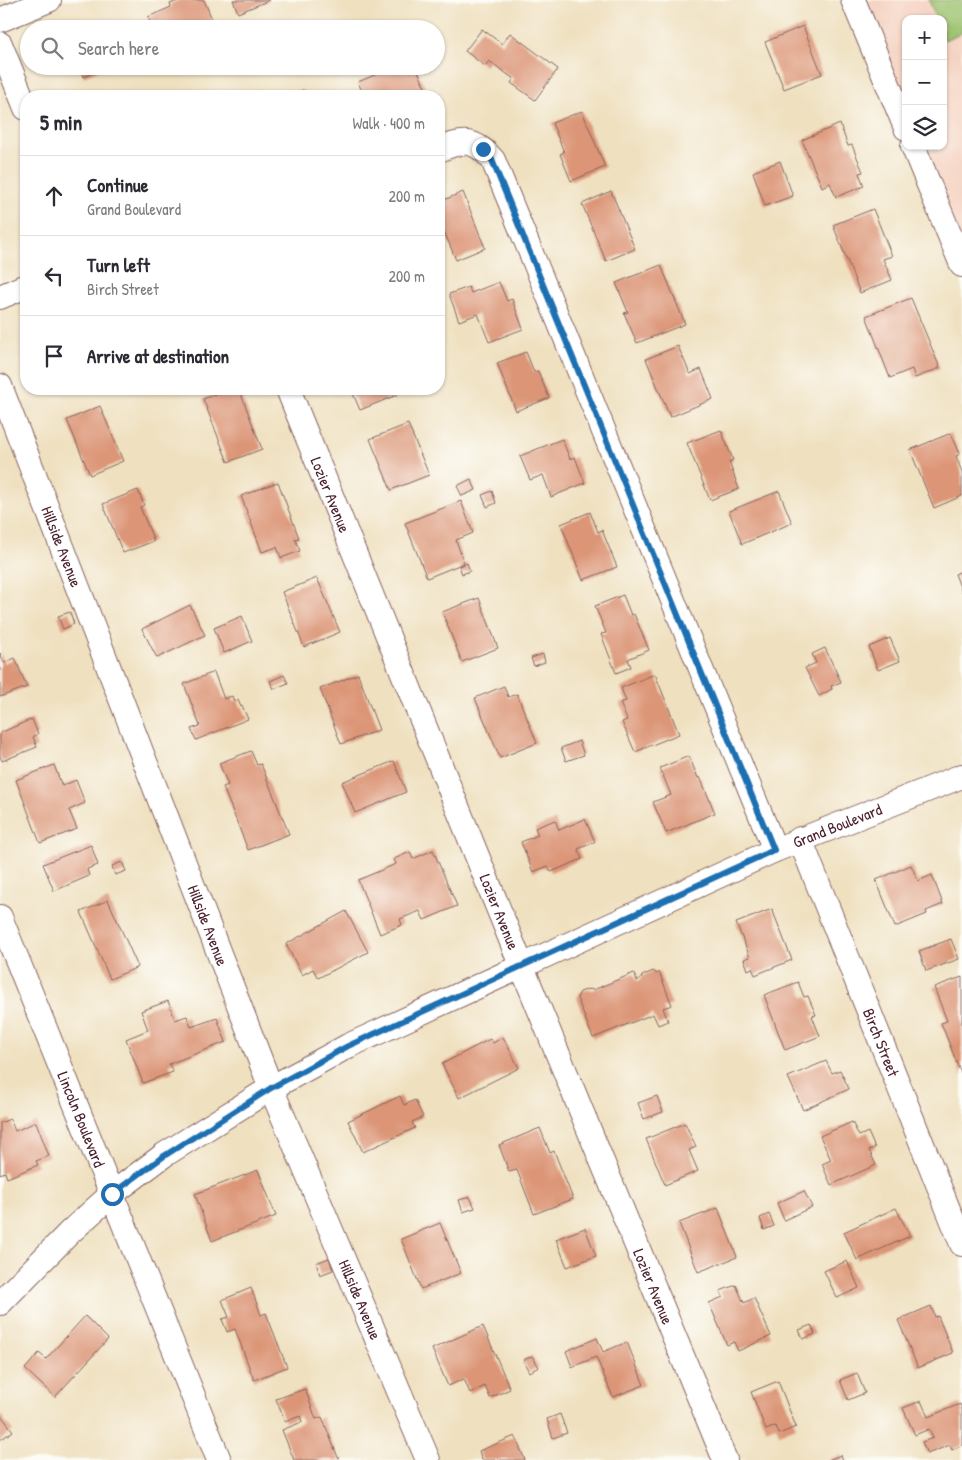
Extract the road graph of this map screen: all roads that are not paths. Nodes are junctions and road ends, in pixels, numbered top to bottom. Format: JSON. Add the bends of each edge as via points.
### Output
{"nodes":[{"id":1,"x":49,"y":0,"type":"edge"},
{"id":2,"x":853,"y":0,"type":"edge"},
{"id":3,"x":0,"y":20,"type":"edge"},
{"id":4,"x":0,"y":44,"type":"edge"},
{"id":5,"x":20,"y":93,"type":"edge"},
{"id":6,"x":902,"y":118,"type":"edge"},
{"id":7,"x":445,"y":147,"type":"edge"},
{"id":8,"x":915,"y":150,"type":"edge"},
{"id":9,"x":962,"y":266,"type":"edge"},
{"id":10,"x":20,"y":288,"type":"edge"},
{"id":11,"x":0,"y":296,"type":"edge"},
{"id":12,"x":0,"y":386,"type":"edge"},
{"id":13,"x":290,"y":395,"type":"edge"},
{"id":14,"x":962,"y":776,"type":"edge"},
{"id":15,"x":800,"y":840,"type":"junction"},
{"id":16,"x":774,"y":850,"type":"junction"},
{"id":17,"x":0,"y":917,"type":"edge"},
{"id":18,"x":522,"y":966,"type":"junction"},
{"id":19,"x":271,"y":1088,"type":"junction"},
{"id":20,"x":112,"y":1194,"type":"junction"},
{"id":21,"x":962,"y":1244,"type":"edge"},
{"id":22,"x":0,"y":1303,"type":"edge"},
{"id":23,"x":219,"y":1460,"type":"edge"},
{"id":24,"x":428,"y":1460,"type":"edge"},
{"id":25,"x":725,"y":1460,"type":"edge"}],
"edges":[{"from":1,"to":3,"type":"street"},
{"from":2,"to":6,"type":"street"},
{"from":4,"to":5,"type":"street"},
{"from":7,"to":16,"type":"street","via":[[469,142],[483,149],[492,160]]},
{"from":8,"to":9,"type":"street"},
{"from":10,"to":11,"type":"street"},
{"from":12,"to":19,"type":"street","name":"Hillside Avenue"},
{"from":13,"to":18,"type":"street","name":"Lozier Avenue"},
{"from":14,"to":15,"type":"street","name":"Grand Boulevard"},
{"from":15,"to":16,"type":"street","name":"Grand Boulevard"},
{"from":15,"to":21,"type":"street","name":"Birch Street"},
{"from":16,"to":18,"type":"street","name":"Grand Boulevard"},
{"from":17,"to":20,"type":"street","name":"Lincoln Boulevard"},
{"from":18,"to":19,"type":"street","name":"Grand Boulevard","via":[[348,1046]]},
{"from":18,"to":25,"type":"street","name":"Lozier Avenue"},
{"from":19,"to":20,"type":"street","name":"Grand Boulevard","via":[[164,1156]]},
{"from":19,"to":24,"type":"street","name":"Hillside Avenue"},
{"from":20,"to":22,"type":"street","name":"Grand Boulevard"},
{"from":20,"to":23,"type":"street","name":"Lincoln Boulevard"}]}
